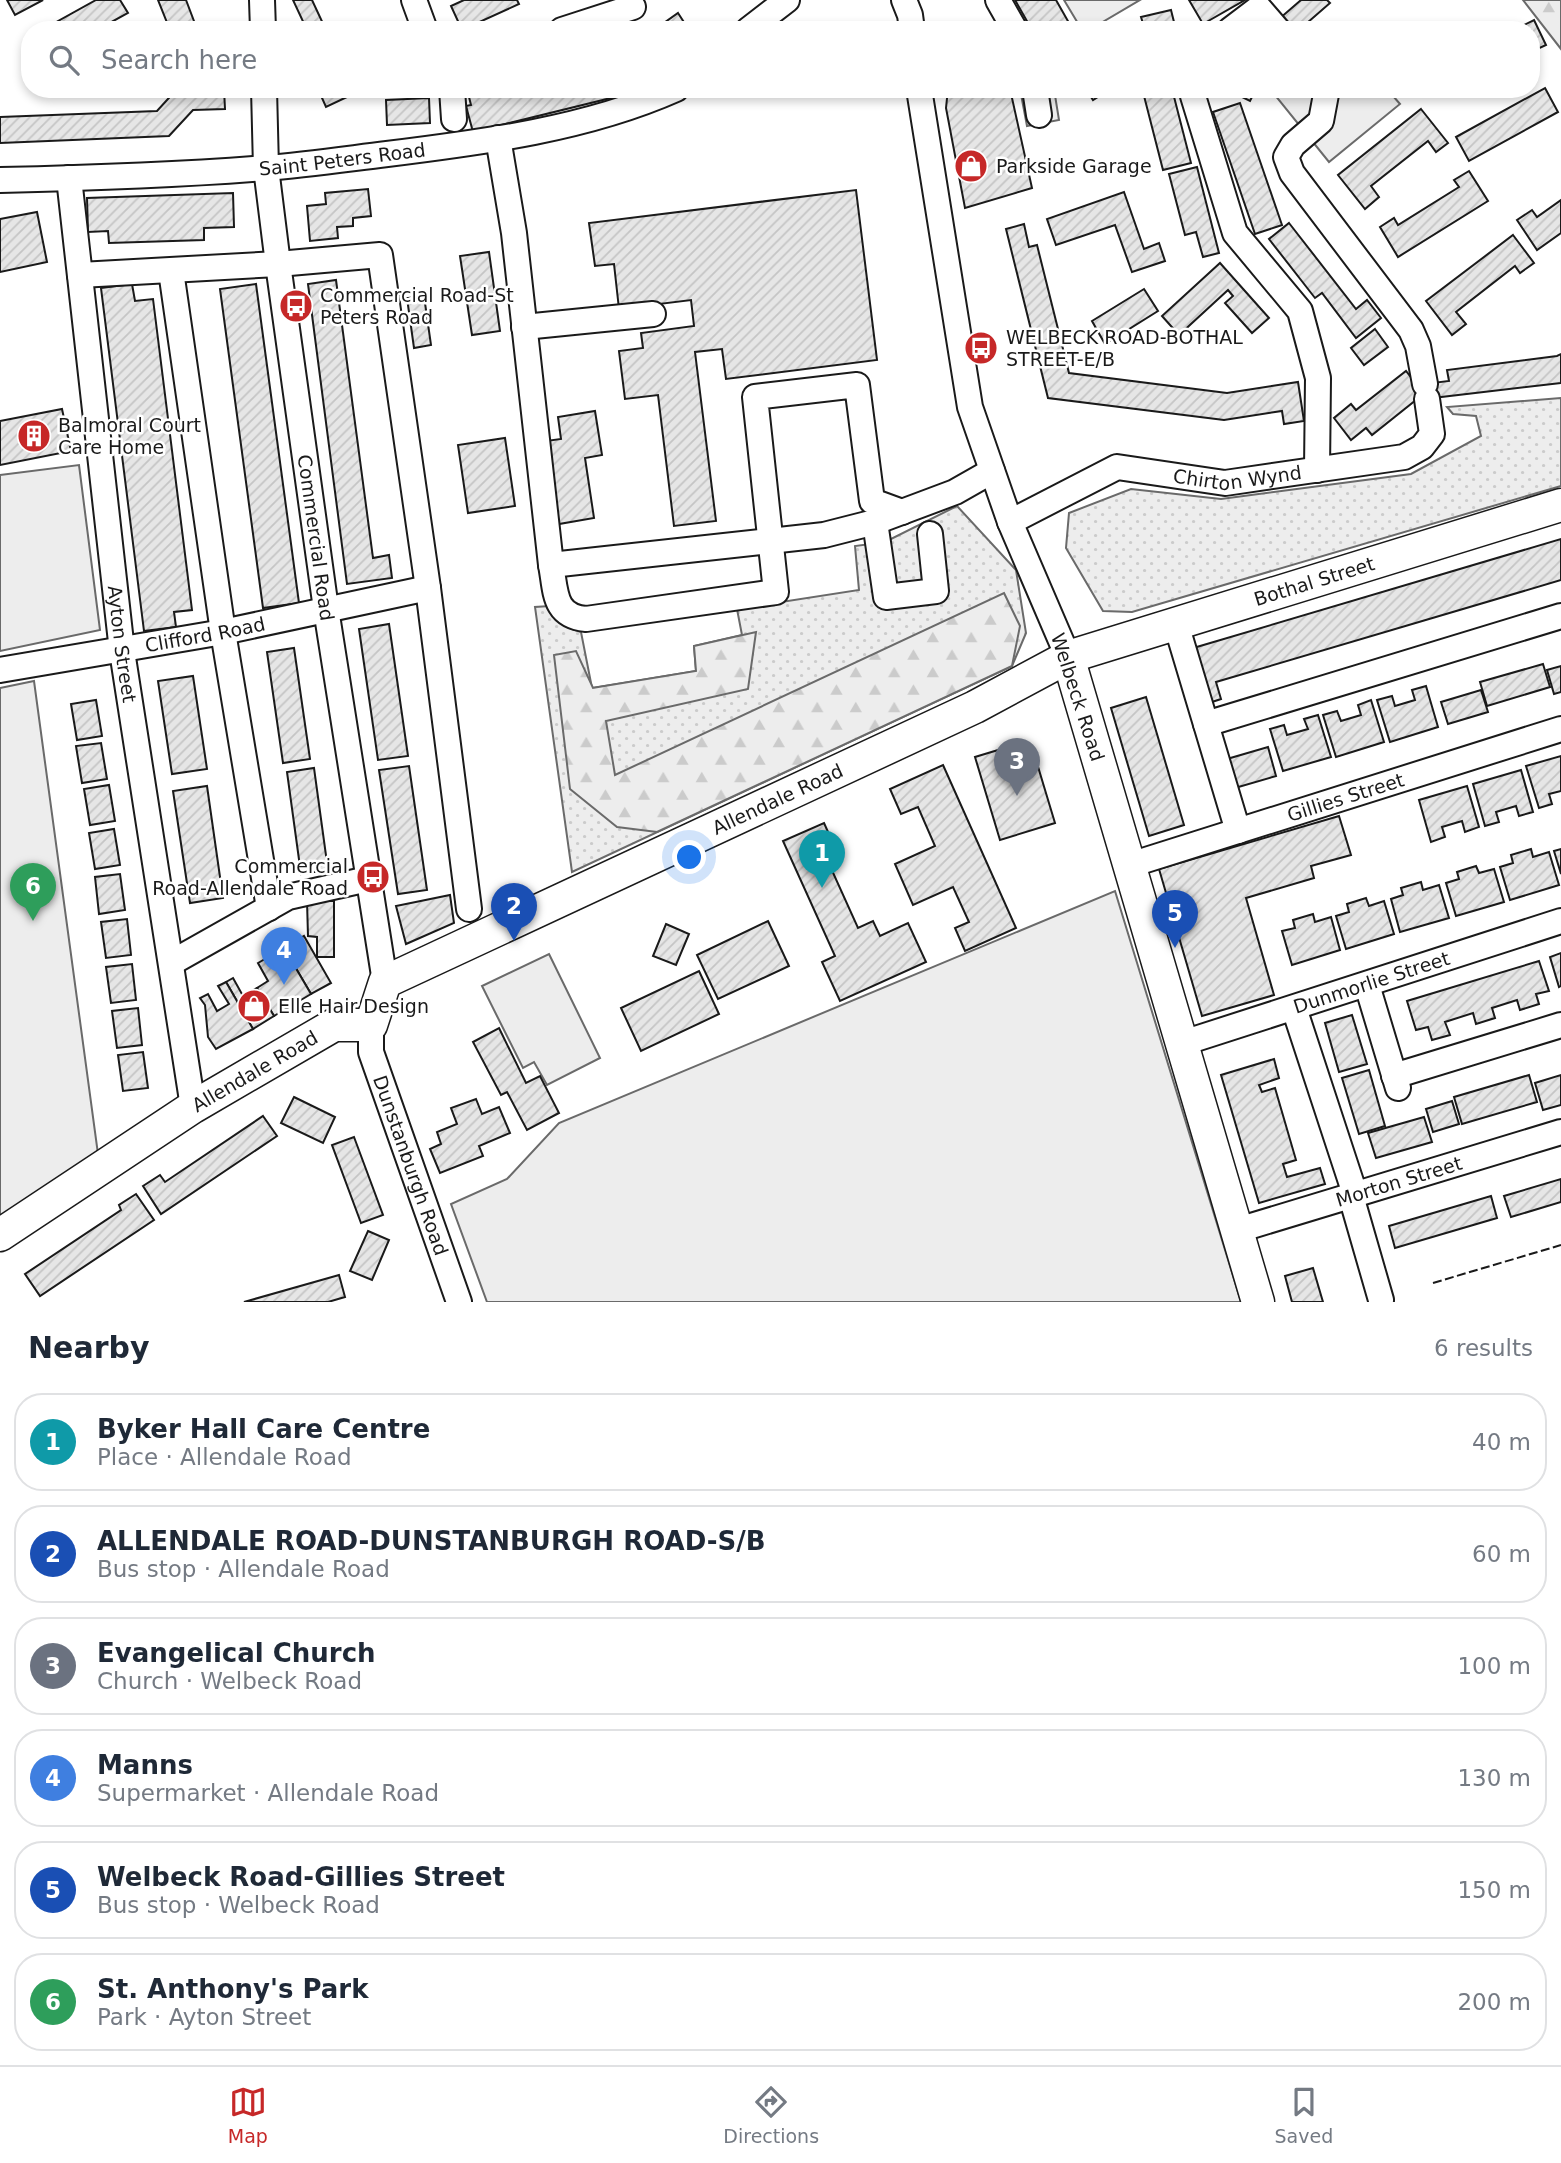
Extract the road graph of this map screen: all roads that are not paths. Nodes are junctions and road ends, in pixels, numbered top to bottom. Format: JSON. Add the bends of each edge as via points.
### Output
{"nodes":[{"id":1,"x":262,"y":0,"type":"edge"},
{"id":2,"x":414,"y":0,"type":"edge"},
{"id":3,"x":787,"y":0,"type":"edge"},
{"id":4,"x":904,"y":0,"type":"edge"},
{"id":5,"x":998,"y":0,"type":"edge"},
{"id":6,"x":1263,"y":4,"type":"edge"},
{"id":7,"x":633,"y":12,"type":"edge"},
{"id":8,"x":263,"y":21,"type":"edge"},
{"id":9,"x":422,"y":21,"type":"edge"},
{"id":10,"x":598,"y":21,"type":"edge"},
{"id":11,"x":760,"y":21,"type":"edge"},
{"id":12,"x":911,"y":21,"type":"edge"},
{"id":13,"x":1010,"y":21,"type":"edge"},
{"id":14,"x":1241,"y":21,"type":"edge"},
{"id":15,"x":1273,"y":21,"type":"edge"},
{"id":16,"x":264,"y":98,"type":"edge"},
{"id":17,"x":453,"y":98,"type":"edge"},
{"id":18,"x":642,"y":98,"type":"edge"},
{"id":19,"x":920,"y":98,"type":"edge"},
{"id":20,"x":1036,"y":98,"type":"edge"},
{"id":21,"x":1194,"y":98,"type":"edge"},
{"id":22,"x":1325,"y":98,"type":"edge"},
{"id":23,"x":1039,"y":115,"type":"dead end"},
{"id":24,"x":454,"y":119,"type":"dead end"},
{"id":25,"x":498,"y":138,"type":"junction"},
{"id":26,"x":266,"y":168,"type":"junction"},
{"id":27,"x":69,"y":178,"type":"junction"},
{"id":28,"x":0,"y":180,"type":"edge"},
{"id":29,"x":278,"y":264,"type":"junction"},
{"id":30,"x":171,"y":271,"type":"junction"},
{"id":31,"x":80,"y":275,"type":"junction"},
{"id":32,"x":653,"y":314,"type":"dead end"},
{"id":33,"x":524,"y":327,"type":"junction"},
{"id":34,"x":1317,"y":470,"type":"junction"},
{"id":35,"x":992,"y":471,"type":"junction"},
{"id":36,"x":1561,"y":505,"type":"edge"},
{"id":37,"x":902,"y":512,"type":"junction"},
{"id":38,"x":875,"y":522,"type":"junction"},
{"id":39,"x":1010,"y":522,"type":"junction"},
{"id":40,"x":930,"y":534,"type":"dead end"},
{"id":41,"x":770,"y":541,"type":"junction"},
{"id":42,"x":551,"y":565,"type":"junction"},
{"id":43,"x":428,"y":587,"type":"junction"},
{"id":44,"x":326,"y":609,"type":"junction"},
{"id":45,"x":1561,"y":616,"type":"edge"},
{"id":46,"x":1176,"y":624,"type":"junction"},
{"id":47,"x":223,"y":632,"type":"junction"},
{"id":48,"x":122,"y":650,"type":"junction"},
{"id":49,"x":1068,"y":657,"type":"junction"},
{"id":50,"x":0,"y":670,"type":"edge"},
{"id":51,"x":1206,"y":724,"type":"junction"},
{"id":52,"x":1561,"y":729,"type":"edge"},
{"id":53,"x":1238,"y":831,"type":"junction"},
{"id":54,"x":1130,"y":865,"type":"junction"},
{"id":55,"x":368,"y":879,"type":"junction"},
{"id":56,"x":269,"y":908,"type":"junction"},
{"id":57,"x":469,"y":909,"type":"dead end"},
{"id":58,"x":1561,"y":921,"type":"edge"},
{"id":59,"x":171,"y":963,"type":"junction"},
{"id":60,"x":385,"y":982,"type":"junction"},
{"id":61,"x":1367,"y":985,"type":"junction"},
{"id":62,"x":1294,"y":1008,"type":"junction"},
{"id":63,"x":1561,"y":1025,"type":"edge"},
{"id":64,"x":371,"y":1026,"type":"junction"},
{"id":65,"x":1182,"y":1043,"type":"junction"},
{"id":66,"x":193,"y":1107,"type":"junction"},
{"id":67,"x":1561,"y":1132,"type":"edge"},
{"id":68,"x":1353,"y":1195,"type":"junction"},
{"id":69,"x":1238,"y":1230,"type":"junction"},
{"id":70,"x":0,"y":1235,"type":"edge"},
{"id":71,"x":1381,"y":1300,"type":"dead end"},
{"id":72,"x":458,"y":1302,"type":"edge"},
{"id":73,"x":1258,"y":1302,"type":"edge"}],
"edges":[{"from":1,"to":8,"type":"street"},
{"from":2,"to":9,"type":"street"},
{"from":3,"to":11,"type":"street"},
{"from":4,"to":12,"type":"street"},
{"from":5,"to":13,"type":"street"},
{"from":6,"to":14,"type":"street"},
{"from":6,"to":15,"type":"street"},
{"from":7,"to":10,"type":"street"},
{"from":16,"to":26,"type":"street","name":"Commercial Road"},
{"from":17,"to":24,"type":"street"},
{"from":18,"to":25,"type":"street","name":"Saint Peters Road","via":[[565,125]]},
{"from":19,"to":35,"type":"street","name":"Welbeck Road","via":[[970,407]]},
{"from":20,"to":23,"type":"street"},
{"from":21,"to":34,"type":"street","via":[[1235,233],[1300,311],[1318,378]]},
{"from":22,"to":34,"type":"street","name":"Chirton Wynd","via":[[1321,121],[1286,157],[1292,173],[1411,330],[1418,346],[1432,434],[1422,447],[1404,457]]},
{"from":25,"to":26,"type":"street","name":"Saint Peters Road"},
{"from":25,"to":33,"type":"street"},
{"from":26,"to":27,"type":"street","name":"Saint Peters Road"},
{"from":26,"to":29,"type":"street","name":"Commercial Road"},
{"from":27,"to":28,"type":"street","name":"Saint Peters Road"},
{"from":27,"to":31,"type":"street","name":"Ayton Street"},
{"from":29,"to":30,"type":"street"},
{"from":29,"to":43,"type":"street","via":[[380,254]]},
{"from":29,"to":44,"type":"street","name":"Commercial Road"},
{"from":30,"to":31,"type":"street"},
{"from":30,"to":47,"type":"street"},
{"from":31,"to":48,"type":"street","name":"Ayton Street"},
{"from":32,"to":33,"type":"street"},
{"from":33,"to":42,"type":"street"},
{"from":34,"to":39,"type":"street","name":"Chirton Wynd","via":[[1225,483],[1117,467]]},
{"from":35,"to":37,"type":"street","via":[[955,492]]},
{"from":35,"to":39,"type":"street","name":"Welbeck Road"},
{"from":36,"to":46,"type":"main road","name":"Bothal Street"},
{"from":37,"to":38,"type":"street"},
{"from":37,"to":41,"type":"street","via":[[872,501],[857,385],[755,397]]},
{"from":38,"to":40,"type":"street","via":[[886,597],[936,591]]},
{"from":38,"to":41,"type":"street","via":[[824,535]]},
{"from":39,"to":49,"type":"street","name":"Welbeck Road"},
{"from":41,"to":42,"type":"street"},
{"from":41,"to":42,"type":"street","via":[[776,592],[586,619],[573,618],[558,604]]},
{"from":43,"to":44,"type":"street","name":"Clifford Road"},
{"from":43,"to":57,"type":"street"},
{"from":44,"to":47,"type":"street","name":"Clifford Road"},
{"from":44,"to":55,"type":"street","name":"Commercial Road"},
{"from":45,"to":51,"type":"street"},
{"from":46,"to":49,"type":"main road","name":"Bothal Street"},
{"from":46,"to":51,"type":"street"},
{"from":47,"to":48,"type":"street","name":"Clifford Road"},
{"from":47,"to":56,"type":"street"},
{"from":48,"to":50,"type":"street","name":"Clifford Road"},
{"from":48,"to":59,"type":"street","name":"Ayton Street"},
{"from":49,"to":54,"type":"main road","name":"Welbeck Road"},
{"from":49,"to":60,"type":"main road","name":"Allendale Road","via":[[963,713]]},
{"from":51,"to":53,"type":"street"},
{"from":52,"to":53,"type":"street","name":"Gillies Street"},
{"from":53,"to":54,"type":"street","name":"Gillies Street"},
{"from":54,"to":65,"type":"main road","name":"Welbeck Road"},
{"from":55,"to":56,"type":"street","via":[[288,897]]},
{"from":55,"to":60,"type":"street","name":"Commercial Road"},
{"from":56,"to":59,"type":"street"},
{"from":58,"to":61,"type":"street","name":"Dunmorlie Street"},
{"from":59,"to":66,"type":"street","name":"Ayton Street"},
{"from":60,"to":64,"type":"main road"},
{"from":61,"to":62,"type":"street","name":"Dunmorlie Street"},
{"from":61,"to":63,"type":"street","via":[[1396,1082]]},
{"from":62,"to":65,"type":"street","name":"Dunmorlie Street"},
{"from":62,"to":68,"type":"street"},
{"from":64,"to":66,"type":"main road","name":"Allendale Road","via":[[334,1025]]},
{"from":64,"to":72,"type":"street","name":"Dunstanburgh Road","via":[[371,1052]]},
{"from":65,"to":69,"type":"main road","name":"Welbeck Road"},
{"from":66,"to":70,"type":"main road","name":"Allendale Road"},
{"from":67,"to":68,"type":"street","name":"Morton Street"},
{"from":68,"to":69,"type":"street","name":"Morton Street"},
{"from":68,"to":71,"type":"street"},
{"from":69,"to":73,"type":"main road","name":"Welbeck Road"}]}
